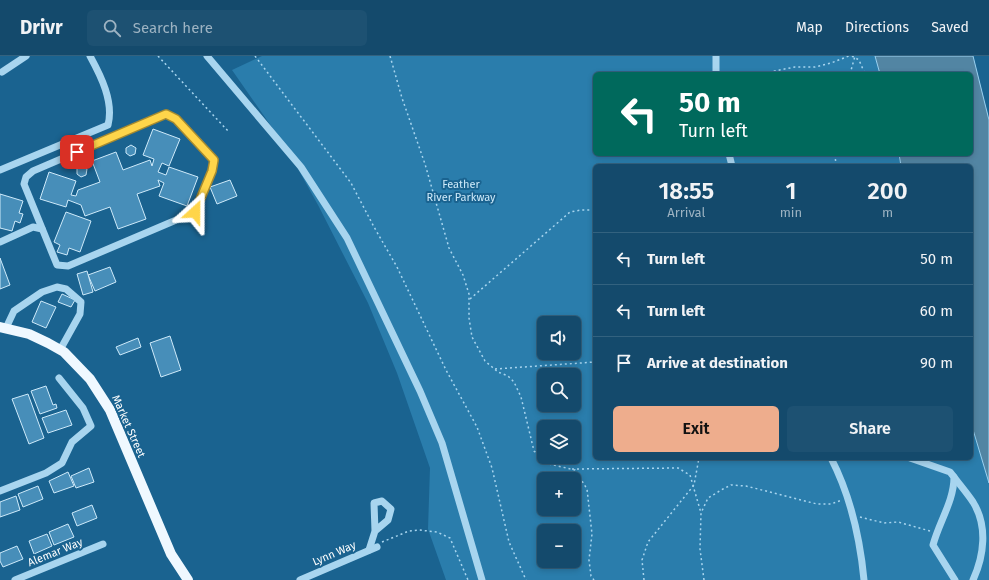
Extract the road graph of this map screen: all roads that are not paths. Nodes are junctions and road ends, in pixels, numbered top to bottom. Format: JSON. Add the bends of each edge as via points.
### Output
{"nodes":[{"id":1,"x":26,"y":56,"type":"edge"},
{"id":2,"x":90,"y":56,"type":"edge"},
{"id":3,"x":207,"y":56,"type":"edge"},
{"id":4,"x":716,"y":56,"type":"edge"},
{"id":5,"x":2,"y":72,"type":"dead end"},
{"id":6,"x":716,"y":72,"type":"edge"},
{"id":7,"x":0,"y":170,"type":"edge"},
{"id":8,"x":42,"y":228,"type":"junction"},
{"id":9,"x":0,"y":242,"type":"edge"},
{"id":10,"x":3,"y":327,"type":"edge"},
{"id":11,"x":60,"y":350,"type":"junction"},
{"id":12,"x":59,"y":378,"type":"dead end"},
{"id":13,"x":832,"y":460,"type":"edge"},
{"id":14,"x":916,"y":460,"type":"edge"},
{"id":15,"x":954,"y":477,"type":"junction"},
{"id":16,"x":0,"y":491,"type":"edge"},
{"id":17,"x":375,"y":531,"type":"dead end"},
{"id":18,"x":103,"y":544,"type":"dead end"},
{"id":19,"x":377,"y":547,"type":"road end"},
{"id":20,"x":369,"y":550,"type":"junction"},
{"id":21,"x":15,"y":580,"type":"edge"},
{"id":22,"x":188,"y":580,"type":"edge"},
{"id":23,"x":300,"y":580,"type":"edge"},
{"id":24,"x":482,"y":580,"type":"edge"},
{"id":25,"x":864,"y":580,"type":"edge"},
{"id":26,"x":955,"y":580,"type":"edge"},
{"id":27,"x":972,"y":580,"type":"edge"}],
"edges":[{"from":1,"to":5,"type":"street"},
{"from":2,"to":7,"type":"street","via":[[107,97],[110,114],[108,124]]},
{"from":3,"to":24,"type":"street","via":[[301,167],[347,238],[442,443]]},
{"from":4,"to":6,"type":"street"},
{"from":8,"to":8,"type":"street","via":[[57,265],[68,266],[195,212],[214,160],[176,119],[166,114],[149,120],[33,171],[26,177],[24,184]]},
{"from":8,"to":9,"type":"street","via":[[33,228]]},
{"from":10,"to":11,"type":"main road","name":"Market Street","via":[[29,334]]},
{"from":10,"to":11,"type":"street","via":[[14,312],[42,292],[57,287],[66,289],[81,302],[80,314]]},
{"from":11,"to":22,"type":"main road","name":"Market Street","via":[[77,364],[101,394],[171,554]]},
{"from":12,"to":16,"type":"street","via":[[83,408],[91,426],[72,442],[62,463],[46,473]]},
{"from":13,"to":25,"type":"street","via":[[848,498]]},
{"from":14,"to":15,"type":"street","via":[[950,472]]},
{"from":15,"to":26,"type":"street","via":[[951,497],[933,545]]},
{"from":15,"to":27,"type":"street","via":[[980,515],[983,544],[980,563]]},
{"from":17,"to":20,"type":"street"},
{"from":18,"to":21,"type":"street","name":"Alemar Way"},
{"from":19,"to":20,"type":"street","name":"Lynn Way"},
{"from":20,"to":23,"type":"street","name":"Lynn Way"}]}
